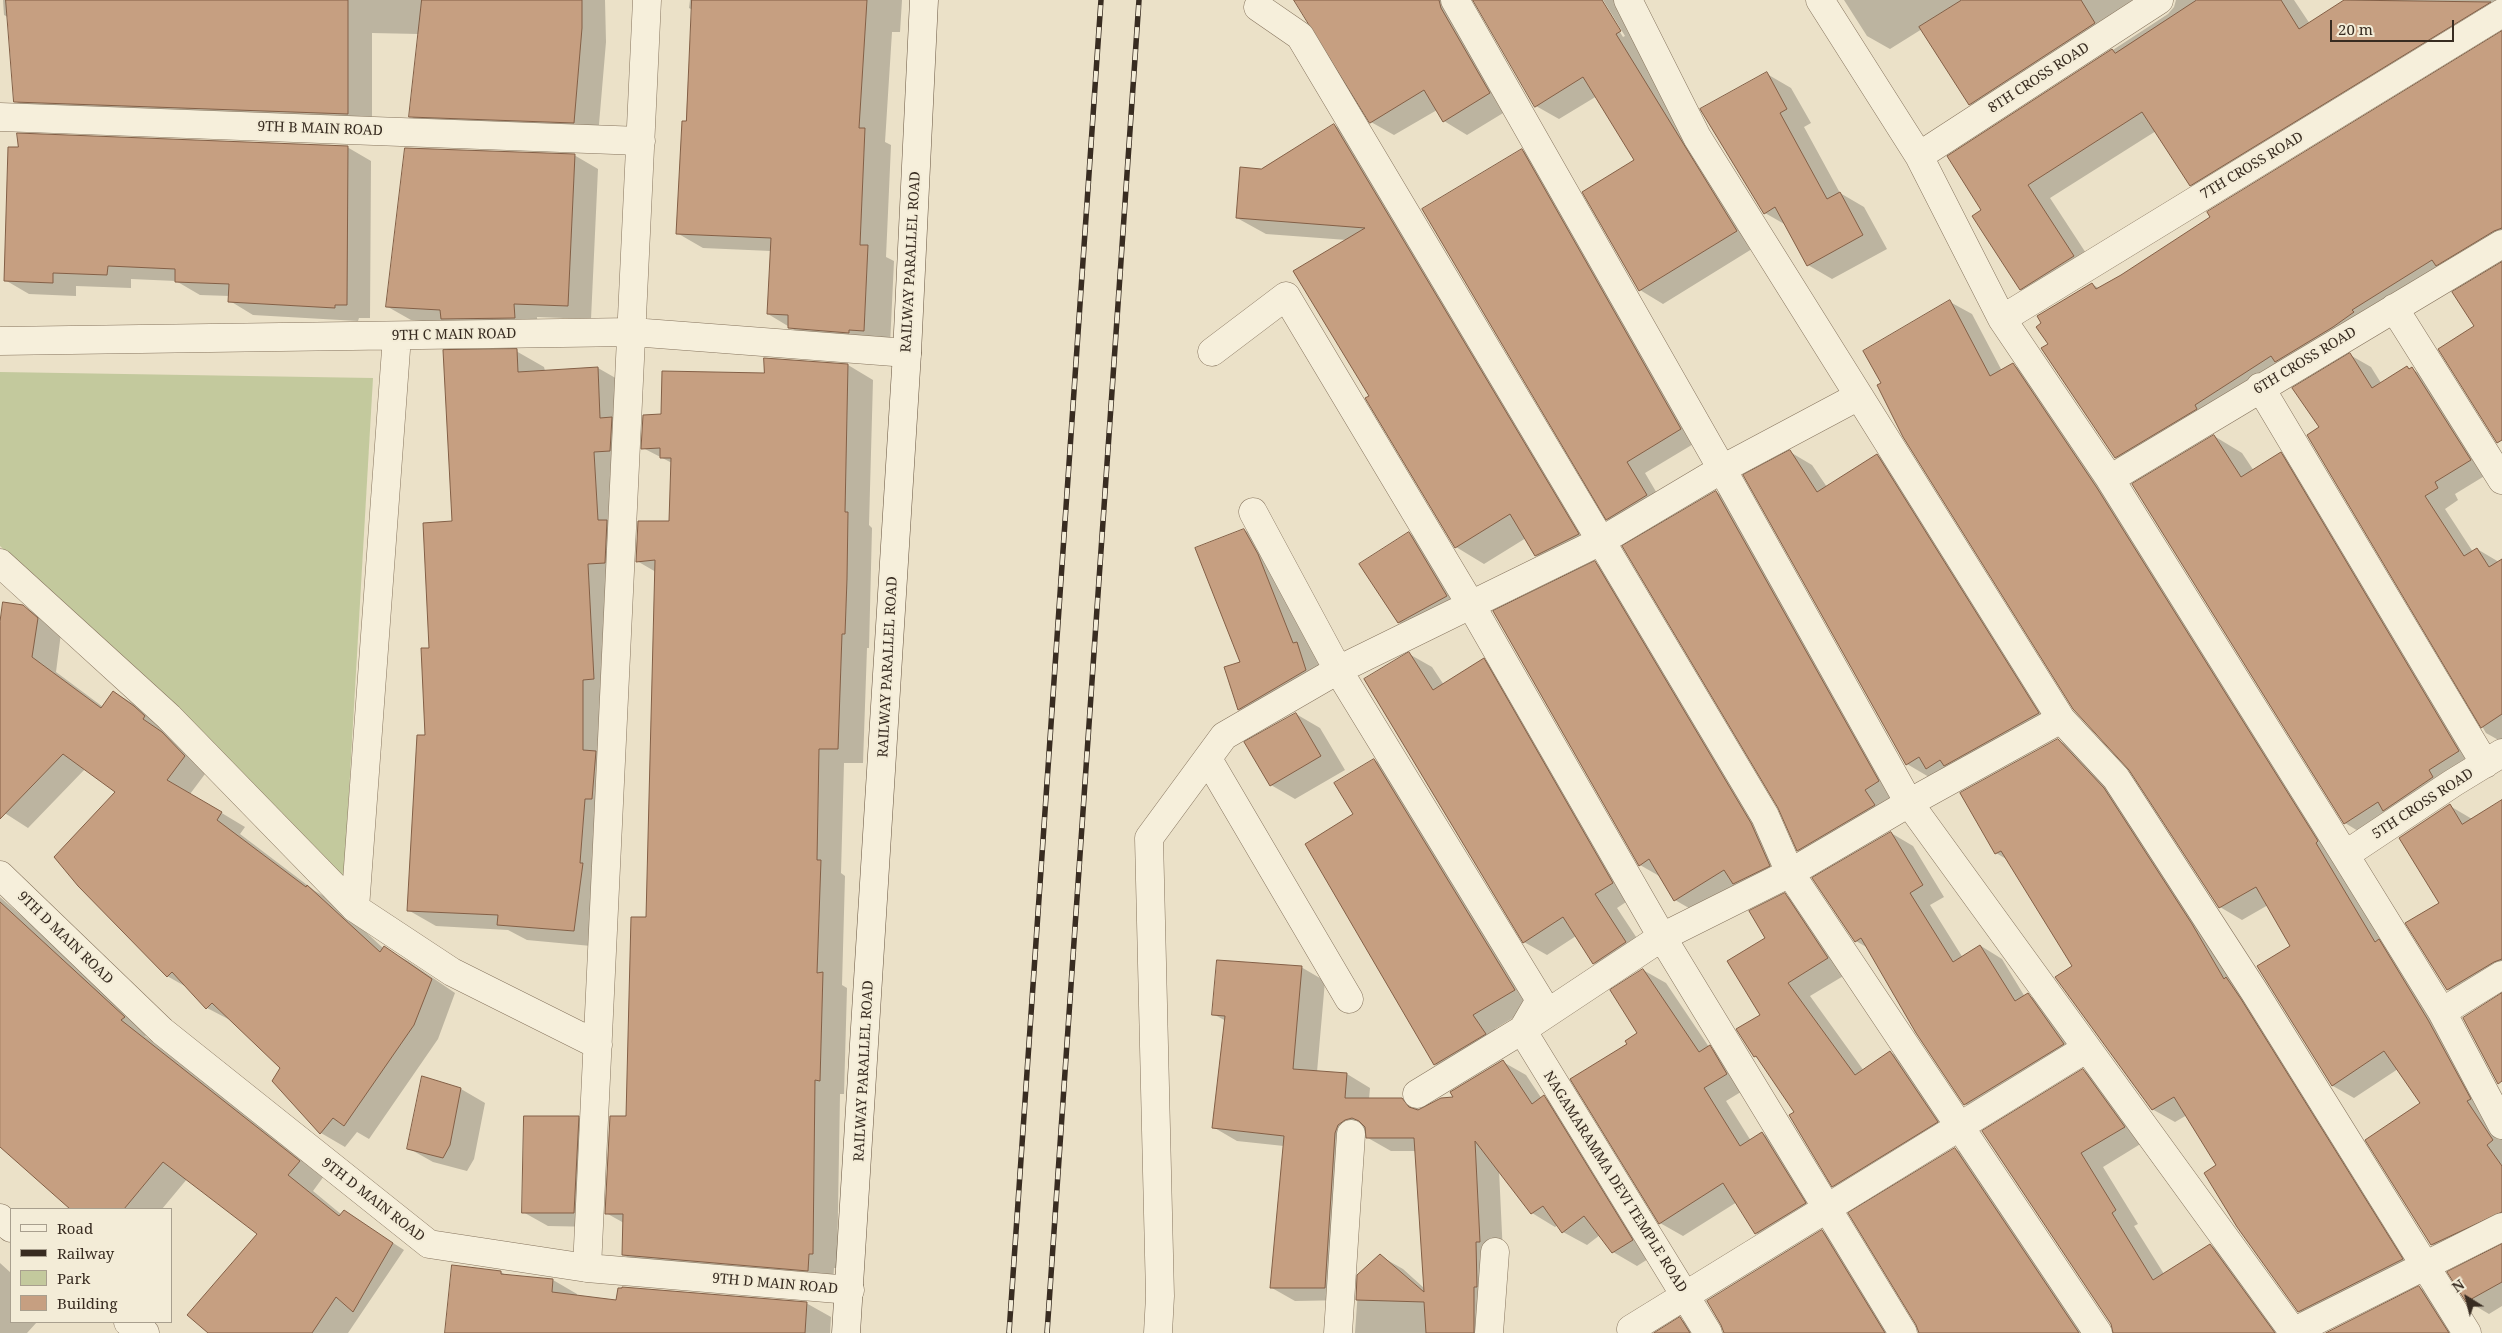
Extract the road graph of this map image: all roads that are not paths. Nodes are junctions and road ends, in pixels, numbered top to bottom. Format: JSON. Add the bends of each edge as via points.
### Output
{"nodes":[{"id":1,"x":647,"y":0,"type":"edge"},
{"id":2,"x":924,"y":0,"type":"edge"},
{"id":3,"x":1455,"y":0,"type":"edge"},
{"id":4,"x":1628,"y":0,"type":"edge"},
{"id":5,"x":1820,"y":0,"type":"edge"},
{"id":6,"x":2158,"y":0,"type":"edge"},
{"id":7,"x":1258,"y":7,"type":"dead end"},
{"id":8,"x":2502,"y":13,"type":"edge"},
{"id":9,"x":0,"y":117,"type":"edge"},
{"id":10,"x":640,"y":142,"type":"junction"},
{"id":11,"x":1919,"y":156,"type":"junction"},
{"id":12,"x":2502,"y":244,"type":"edge"},
{"id":13,"x":2394,"y":308,"type":"junction"},
{"id":14,"x":2002,"y":319,"type":"junction"},
{"id":15,"x":632,"y":332,"type":"junction"},
{"id":16,"x":396,"y":336,"type":"junction"},
{"id":17,"x":0,"y":340,"type":"edge"},
{"id":18,"x":1212,"y":352,"type":"dead end"},
{"id":19,"x":907,"y":353,"type":"junction"},
{"id":20,"x":2260,"y":387,"type":"junction"},
{"id":21,"x":1859,"y":396,"type":"junction"},
{"id":22,"x":1722,"y":469,"type":"junction"},
{"id":23,"x":2110,"y":479,"type":"junction"},
{"id":24,"x":2502,"y":480,"type":"edge"},
{"id":25,"x":1253,"y":512,"type":"dead end"},
{"id":26,"x":1601,"y":541,"type":"junction"},
{"id":27,"x":0,"y":563,"type":"edge"},
{"id":28,"x":1471,"y":605,"type":"junction"},
{"id":29,"x":1338,"y":670,"type":"junction"},
{"id":30,"x":2061,"y":720,"type":"junction"},
{"id":31,"x":1208,"y":759,"type":"junction"},
{"id":32,"x":2493,"y":759,"type":"edge"},
{"id":33,"x":1909,"y":803,"type":"junction"},
{"id":34,"x":2345,"y":855,"type":"junction"},
{"id":35,"x":1790,"y":873,"type":"junction"},
{"id":36,"x":0,"y":875,"type":"edge"},
{"id":37,"x":356,"y":908,"type":"junction"},
{"id":38,"x":1662,"y":937,"type":"junction"},
{"id":39,"x":2502,"y":976,"type":"edge"},
{"id":40,"x":1348,"y":999,"type":"dead end"},
{"id":41,"x":2442,"y":1012,"type":"junction"},
{"id":42,"x":1522,"y":1030,"type":"junction"},
{"id":43,"x":598,"y":1045,"type":"junction"},
{"id":44,"x":2087,"y":1048,"type":"junction"},
{"id":45,"x":1418,"y":1094,"type":"dead end"},
{"id":46,"x":2502,"y":1125,"type":"edge"},
{"id":47,"x":1959,"y":1126,"type":"junction"},
{"id":48,"x":1351,"y":1134,"type":"dead end"},
{"id":49,"x":1827,"y":1208,"type":"junction"},
{"id":50,"x":0,"y":1218,"type":"edge"},
{"id":51,"x":10,"y":1227,"type":"edge"},
{"id":52,"x":2502,"y":1227,"type":"edge"},
{"id":53,"x":1495,"y":1252,"type":"dead end"},
{"id":54,"x":2425,"y":1264,"type":"junction"},
{"id":55,"x":587,"y":1268,"type":"junction"},
{"id":56,"x":850,"y":1290,"type":"junction"},
{"id":57,"x":1685,"y":1296,"type":"junction"},
{"id":58,"x":130,"y":1323,"type":"edge"},
{"id":59,"x":1631,"y":1328,"type":"dead end"},
{"id":60,"x":145,"y":1333,"type":"edge"},
{"id":61,"x":846,"y":1333,"type":"edge"},
{"id":62,"x":1158,"y":1333,"type":"edge"},
{"id":63,"x":1338,"y":1333,"type":"edge"},
{"id":64,"x":1489,"y":1333,"type":"edge"},
{"id":65,"x":1708,"y":1333,"type":"edge"},
{"id":66,"x":1903,"y":1333,"type":"edge"},
{"id":67,"x":2098,"y":1333,"type":"edge"},
{"id":68,"x":2293,"y":1333,"type":"edge"},
{"id":69,"x":2467,"y":1333,"type":"edge"}],
"edges":[{"from":1,"to":10,"type":"street"},
{"from":2,"to":19,"type":"street","name":"RAILWAY PARALLEL ROAD"},
{"from":3,"to":22,"type":"street"},
{"from":4,"to":21,"type":"street","via":[[1697,137]]},
{"from":5,"to":11,"type":"street"},
{"from":6,"to":11,"type":"street","name":"8TH CROSS ROAD"},
{"from":7,"to":26,"type":"street","via":[[1300,36]]},
{"from":8,"to":14,"type":"street","name":"7TH CROSS ROAD"},
{"from":9,"to":10,"type":"street","name":"9TH B MAIN ROAD"},
{"from":10,"to":15,"type":"street"},
{"from":11,"to":14,"type":"street"},
{"from":12,"to":13,"type":"street","name":"6TH CROSS ROAD"},
{"from":13,"to":20,"type":"street","name":"6TH CROSS ROAD"},
{"from":13,"to":24,"type":"street"},
{"from":14,"to":23,"type":"street"},
{"from":15,"to":16,"type":"street","name":"9TH C MAIN ROAD"},
{"from":15,"to":19,"type":"street","name":"9TH C MAIN ROAD"},
{"from":15,"to":43,"type":"street"},
{"from":16,"to":17,"type":"street","name":"9TH C MAIN ROAD"},
{"from":16,"to":37,"type":"street"},
{"from":18,"to":28,"type":"street","via":[[1286,296]]},
{"from":19,"to":56,"type":"street","name":"RAILWAY PARALLEL ROAD"},
{"from":20,"to":23,"type":"street","name":"6TH CROSS ROAD"},
{"from":20,"to":32,"type":"street"},
{"from":21,"to":22,"type":"street"},
{"from":21,"to":30,"type":"street"},
{"from":22,"to":26,"type":"street"},
{"from":22,"to":33,"type":"street"},
{"from":23,"to":34,"type":"street"},
{"from":25,"to":29,"type":"street"},
{"from":26,"to":28,"type":"street"},
{"from":26,"to":35,"type":"street","via":[[1765,816]]},
{"from":27,"to":37,"type":"street","via":[[169,718]]},
{"from":28,"to":29,"type":"street"},
{"from":28,"to":38,"type":"street"},
{"from":29,"to":31,"type":"street","via":[[1224,736]]},
{"from":29,"to":42,"type":"street","via":[[1540,1000]]},
{"from":30,"to":33,"type":"street"},
{"from":30,"to":54,"type":"street","via":[[2116,778],[2254,990]]},
{"from":31,"to":40,"type":"street"},
{"from":31,"to":62,"type":"street","via":[[1149,838],[1160,1296]]},
{"from":32,"to":34,"type":"street","name":"5TH CROSS ROAD"},
{"from":33,"to":35,"type":"street"},
{"from":33,"to":44,"type":"street"},
{"from":34,"to":41,"type":"street"},
{"from":35,"to":38,"type":"street"},
{"from":35,"to":47,"type":"street"},
{"from":36,"to":55,"type":"street","name":"9TH D MAIN ROAD","via":[[162,1031],[429,1244]]},
{"from":37,"to":43,"type":"street","via":[[452,972]]},
{"from":38,"to":42,"type":"street"},
{"from":38,"to":49,"type":"street"},
{"from":39,"to":41,"type":"street"},
{"from":41,"to":46,"type":"street"},
{"from":42,"to":45,"type":"street"},
{"from":42,"to":57,"type":"street","name":"NAGAMARAMMA DEVI TEMPLE ROAD"},
{"from":43,"to":55,"type":"street"},
{"from":44,"to":47,"type":"street"},
{"from":44,"to":68,"type":"street"},
{"from":47,"to":49,"type":"street"},
{"from":47,"to":67,"type":"street"},
{"from":48,"to":63,"type":"street"},
{"from":49,"to":57,"type":"street"},
{"from":49,"to":66,"type":"street"},
{"from":50,"to":51,"type":"street"},
{"from":52,"to":54,"type":"street"},
{"from":53,"to":64,"type":"street"},
{"from":54,"to":68,"type":"street"},
{"from":54,"to":69,"type":"street"},
{"from":55,"to":56,"type":"street","name":"9TH D MAIN ROAD"},
{"from":56,"to":61,"type":"street","name":"RAILWAY PARALLEL ROAD"},
{"from":57,"to":59,"type":"street"},
{"from":57,"to":65,"type":"street","name":"NAGAMARAMMA DEVI TEMPLE ROAD"},
{"from":58,"to":60,"type":"street"}]}
